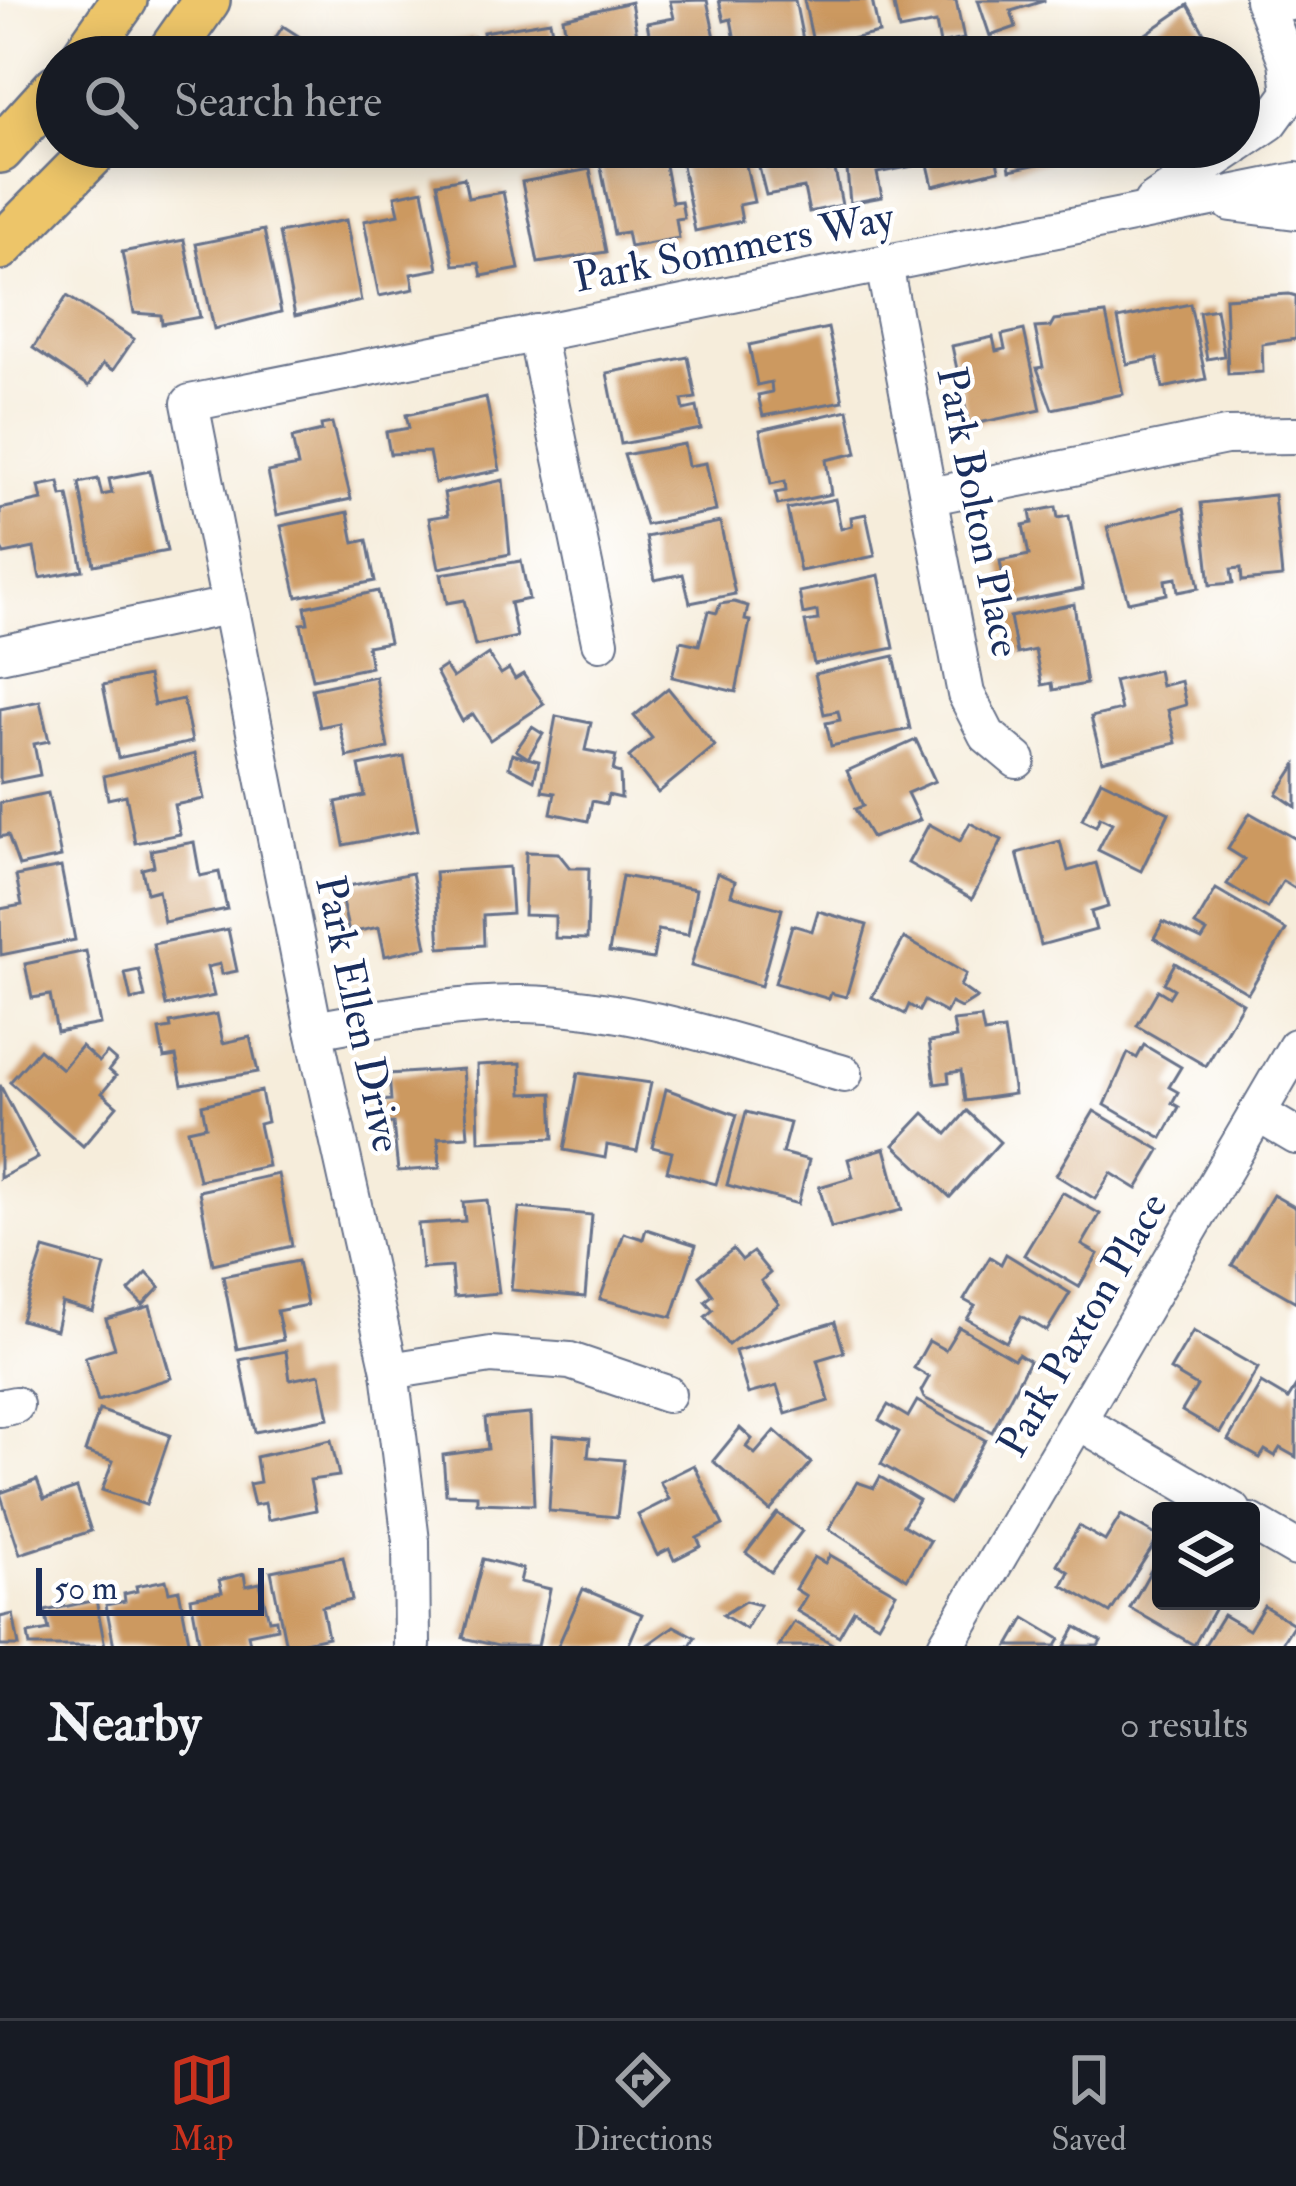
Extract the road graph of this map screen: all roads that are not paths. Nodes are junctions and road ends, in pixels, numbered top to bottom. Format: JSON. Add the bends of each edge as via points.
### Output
{"nodes":[{"id":1,"x":124,"y":0,"type":"edge"},
{"id":2,"x":208,"y":0,"type":"edge"},
{"id":3,"x":1262,"y":0,"type":"edge"},
{"id":4,"x":99,"y":36,"type":"edge"},
{"id":5,"x":182,"y":36,"type":"edge"},
{"id":6,"x":36,"y":110,"type":"edge"},
{"id":7,"x":1260,"y":129,"type":"edge"},
{"id":8,"x":0,"y":150,"type":"edge"},
{"id":9,"x":78,"y":168,"type":"edge"},
{"id":10,"x":1202,"y":168,"type":"edge"},
{"id":11,"x":1296,"y":181,"type":"edge"},
{"id":12,"x":1210,"y":198,"type":"junction"},
{"id":13,"x":1296,"y":211,"type":"edge"},
{"id":14,"x":1137,"y":212,"type":"junction"},
{"id":15,"x":0,"y":247,"type":"edge"},
{"id":16,"x":884,"y":265,"type":"junction"},
{"id":17,"x":536,"y":333,"type":"junction"},
{"id":18,"x":190,"y":404,"type":"joint"},
{"id":19,"x":1296,"y":435,"type":"edge"},
{"id":20,"x":931,"y":496,"type":"junction"},
{"id":21,"x":228,"y":606,"type":"junction"},
{"id":22,"x":600,"y":642,"type":"dead end"},
{"id":23,"x":0,"y":654,"type":"edge"},
{"id":24,"x":1016,"y":760,"type":"dead end"},
{"id":25,"x":314,"y":1030,"type":"junction"},
{"id":26,"x":1296,"y":1047,"type":"edge"},
{"id":27,"x":844,"y":1074,"type":"dead end"},
{"id":28,"x":1257,"y":1113,"type":"junction"},
{"id":29,"x":1296,"y":1136,"type":"edge"},
{"id":30,"x":390,"y":1371,"type":"junction"},
{"id":31,"x":668,"y":1394,"type":"dead end"},
{"id":32,"x":1080,"y":1422,"type":"junction"},
{"id":33,"x":1218,"y":1502,"type":"edge"},
{"id":34,"x":1260,"y":1527,"type":"edge"},
{"id":35,"x":1296,"y":1548,"type":"edge"},
{"id":36,"x":412,"y":1646,"type":"edge"},
{"id":37,"x":946,"y":1646,"type":"edge"}],
"edges":[{"from":1,"to":4,"type":"main road"},
{"from":2,"to":5,"type":"main road"},
{"from":3,"to":7,"type":"street","via":[[1291,93]]},
{"from":6,"to":8,"type":"main road"},
{"from":9,"to":15,"type":"main road"},
{"from":10,"to":14,"type":"street"},
{"from":11,"to":12,"type":"street","name":"Park Sommers Way"},
{"from":12,"to":13,"type":"street"},
{"from":12,"to":14,"type":"street","name":"Park Sommers Way"},
{"from":14,"to":16,"type":"street","name":"Park Sommers Way"},
{"from":16,"to":17,"type":"street","name":"Park Sommers Way"},
{"from":16,"to":20,"type":"street","name":"Park Bolton Place"},
{"from":17,"to":18,"type":"street","name":"Park Sommers Way"},
{"from":17,"to":22,"type":"street"},
{"from":18,"to":21,"type":"street","name":"Park Ellen Drive"},
{"from":19,"to":20,"type":"street","via":[[1226,436]]},
{"from":20,"to":24,"type":"street","name":"Park Bolton Place","via":[[967,694],[987,735]]},
{"from":21,"to":23,"type":"street"},
{"from":21,"to":25,"type":"street","name":"Park Ellen Drive"},
{"from":25,"to":27,"type":"street","via":[[452,1008],[597,1010]]},
{"from":25,"to":30,"type":"street","name":"Park Ellen Drive"},
{"from":26,"to":28,"type":"street","name":"Park Paxton Place"},
{"from":28,"to":29,"type":"street"},
{"from":28,"to":32,"type":"street","name":"Park Paxton Place"},
{"from":30,"to":31,"type":"street","via":[[491,1354],[570,1361]]},
{"from":30,"to":36,"type":"street","name":"Park Ellen Drive","via":[[411,1541]]},
{"from":32,"to":33,"type":"street"},
{"from":32,"to":37,"type":"street","name":"Park Paxton Place"},
{"from":34,"to":35,"type":"street"}]}
